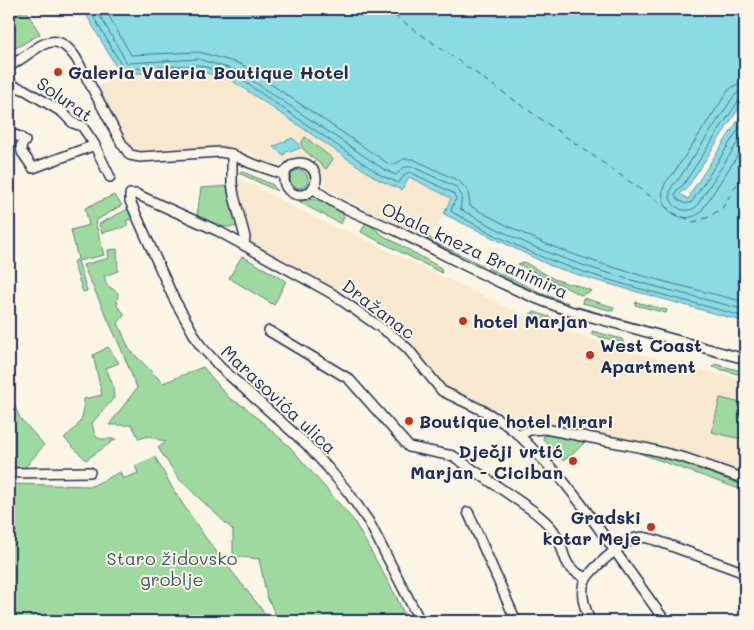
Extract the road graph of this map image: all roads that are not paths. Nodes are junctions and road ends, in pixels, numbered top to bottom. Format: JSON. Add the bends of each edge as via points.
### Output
{"nodes":[{"id":1,"x":9,"y":66,"type":"edge"},
{"id":2,"x":9,"y":81,"type":"edge"},
{"id":3,"x":9,"y":133,"type":"edge"},
{"id":4,"x":95,"y":145,"type":"junction"},
{"id":5,"x":232,"y":154,"type":"junction"},
{"id":6,"x":285,"y":175,"type":"junction"},
{"id":7,"x":110,"y":177,"type":"dead end"},
{"id":8,"x":313,"y":188,"type":"junction"},
{"id":9,"x":130,"y":194,"type":"joint"},
{"id":10,"x":244,"y":245,"type":"junction"},
{"id":11,"x":269,"y":331,"type":"dead end"},
{"id":12,"x":745,"y":359,"type":"edge"},
{"id":13,"x":519,"y":434,"type":"junction"},
{"id":14,"x":90,"y":472,"type":"dead end"},
{"id":15,"x":9,"y":473,"type":"edge"},
{"id":16,"x":745,"y":479,"type":"edge"},
{"id":17,"x":468,"y":512,"type":"dead end"},
{"id":18,"x":615,"y":551,"type":"junction"},
{"id":19,"x":745,"y":573,"type":"edge"},
{"id":20,"x":586,"y":578,"type":"junction"},
{"id":21,"x":420,"y":621,"type":"edge"},
{"id":22,"x":516,"y":621,"type":"edge"},
{"id":23,"x":590,"y":621,"type":"edge"},
{"id":24,"x":665,"y":621,"type":"edge"}],
"edges":[{"from":1,"to":5,"type":"street","via":[[47,42],[61,42],[76,58],[130,154],[140,157]]},
{"from":2,"to":4,"type":"street","name":"Solurat","via":[[82,126]]},
{"from":3,"to":4,"type":"street","via":[[25,141],[21,146],[22,152],[33,168]]},
{"from":4,"to":7,"type":"street","name":"Solurat"},
{"from":5,"to":6,"type":"street"},
{"from":5,"to":10,"type":"street","via":[[232,183],[245,237]]},
{"from":6,"to":8,"type":"street","via":[[285,184],[294,193],[302,194]]},
{"from":6,"to":8,"type":"street","via":[[294,164],[304,163],[315,173]]},
{"from":8,"to":12,"type":"street","name":"Obala kneza Branimira","via":[[328,200],[545,303]]},
{"from":9,"to":10,"type":"street","name":"Dražanac","via":[[190,218]]},
{"from":9,"to":21,"type":"street","name":"Marasovića ulica","via":[[130,201],[169,288],[200,345],[306,444],[343,486],[369,522]]},
{"from":10,"to":13,"type":"street","name":"Dražanac","via":[[331,293],[397,339],[442,391],[484,411]]},
{"from":11,"to":20,"type":"street","via":[[349,379],[409,447],[453,456],[532,510],[555,533],[568,567]]},
{"from":13,"to":16,"type":"street","via":[[545,429],[649,448]]},
{"from":13,"to":18,"type":"street","name":"Dražanac","via":[[560,477]]},
{"from":14,"to":15,"type":"street"},
{"from":17,"to":22,"type":"street"},
{"from":18,"to":19,"type":"street","via":[[627,542],[645,537]]},
{"from":18,"to":20,"type":"street"},
{"from":18,"to":24,"type":"street","name":"Dražanac"},
{"from":20,"to":23,"type":"street","via":[[582,595]]}]}
